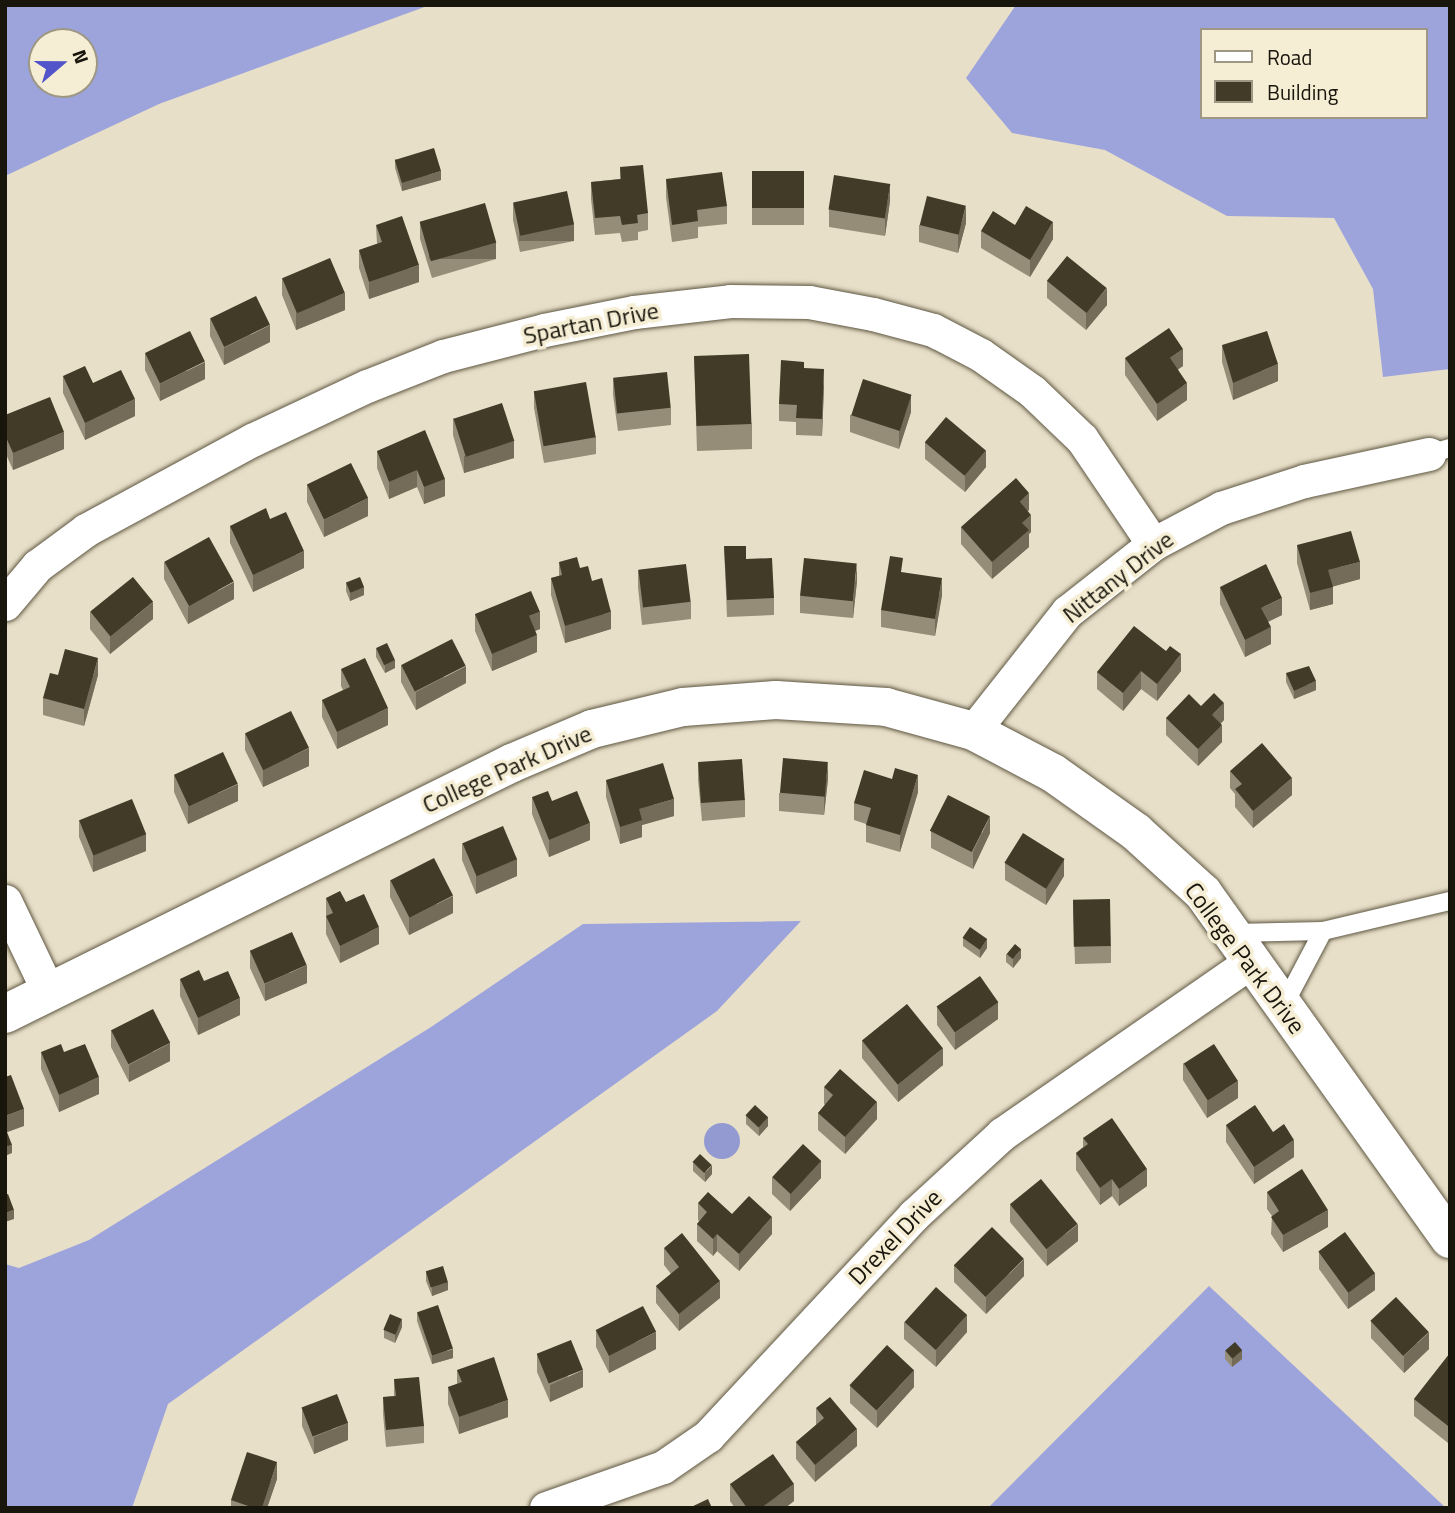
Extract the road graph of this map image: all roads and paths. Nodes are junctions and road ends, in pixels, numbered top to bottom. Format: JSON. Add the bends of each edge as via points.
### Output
{"nodes":[{"id":1,"x":1439,"y":451,"type":"edge"},
{"id":2,"x":1153,"y":544,"type":"junction"},
{"id":3,"x":5,"y":604,"type":"edge"},
{"id":4,"x":973,"y":732,"type":"junction"},
{"id":5,"x":5,"y":901,"type":"edge"},
{"id":6,"x":1450,"y":901,"type":"edge"},
{"id":7,"x":1323,"y":931,"type":"junction"},
{"id":8,"x":1240,"y":947,"type":"junction"},
{"id":9,"x":49,"y":993,"type":"junction"},
{"id":10,"x":1283,"y":1007,"type":"junction"},
{"id":11,"x":5,"y":1014,"type":"edge"},
{"id":12,"x":1450,"y":1239,"type":"edge"},
{"id":13,"x":546,"y":1508,"type":"edge"}],
"edges":[{"from":1,"to":2,"type":"street","name":"Nittany Drive","via":[[1268,492],[1221,508]]},
{"from":2,"to":3,"type":"street","name":"Spartan Drive","via":[[1082,439],[1032,391],[981,355],[933,330],[873,314],[809,302],[730,302],[634,312],[544,330],[443,356],[367,386],[252,440],[86,530],[37,566]]},
{"from":2,"to":4,"type":"street","name":"Nittany Drive","via":[[1067,612]]},
{"from":4,"to":8,"type":"street","name":"College Park Drive","via":[[1053,773],[1136,832],[1203,893]]},
{"from":4,"to":9,"type":"street","name":"College Park Drive","via":[[886,708],[776,700],[683,707],[592,729],[512,763]]},
{"from":5,"to":9,"type":"street"},
{"from":6,"to":7,"type":"lane"},
{"from":7,"to":8,"type":"lane"},
{"from":7,"to":10,"type":"lane"},
{"from":8,"to":10,"type":"street","name":"College Park Drive"},
{"from":8,"to":13,"type":"street","name":"Drexel Drive","via":[[1002,1134],[914,1215],[708,1436],[663,1466]]},
{"from":9,"to":11,"type":"street","name":"College Park Drive"},
{"from":10,"to":12,"type":"street","name":"College Park Drive"}]}
